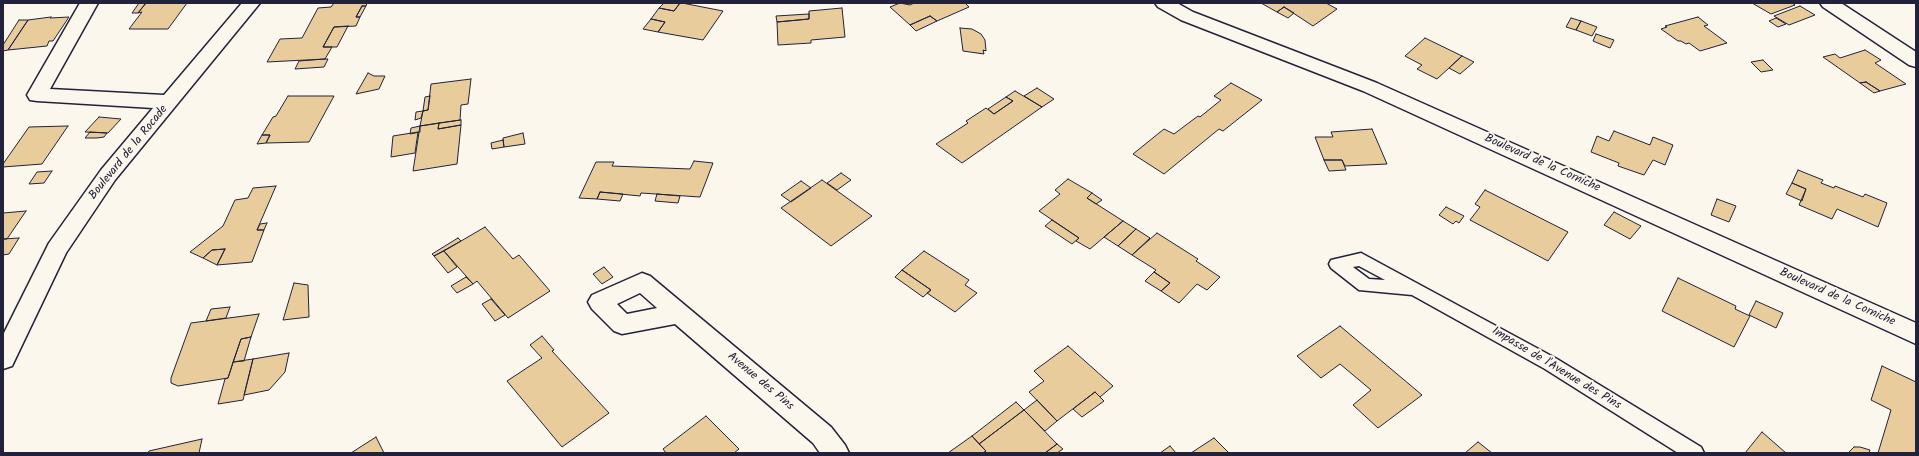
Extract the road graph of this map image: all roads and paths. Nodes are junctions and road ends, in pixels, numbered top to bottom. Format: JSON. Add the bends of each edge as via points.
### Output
{"nodes":[{"id":1,"x":89,"y":3,"type":"edge"},
{"id":2,"x":252,"y":3,"type":"edge"},
{"id":3,"x":1164,"y":3,"type":"edge"},
{"id":4,"x":1829,"y":3,"type":"edge"},
{"id":5,"x":1916,"y":61,"type":"edge"},
{"id":6,"x":170,"y":102,"type":"junction"},
{"id":7,"x":1415,"y":289,"type":"dead end"},
{"id":8,"x":680,"y":314,"type":"dead end"},
{"id":9,"x":1916,"y":334,"type":"edge"},
{"id":10,"x":3,"y":358,"type":"edge"},
{"id":11,"x":836,"y":453,"type":"edge"},
{"id":12,"x":1694,"y":453,"type":"edge"}],
"edges":[{"from":1,"to":6,"type":"street","via":[[37,95]]},
{"from":2,"to":6,"type":"street","name":"Boulevard de la Rocade"},
{"from":3,"to":9,"type":"street","name":"Boulevard de la Corniche","via":[[1187,16],[1370,87]]},
{"from":4,"to":5,"type":"street"},
{"from":6,"to":10,"type":"street","name":"Boulevard de la Rocade","via":[[108,175],[58,249]]},
{"from":7,"to":12,"type":"lane","name":"Impasse de l'Avenue des Pins","via":[[1551,364]]},
{"from":8,"to":11,"type":"street","name":"Avenue des Pins","via":[[822,435]]}]}
